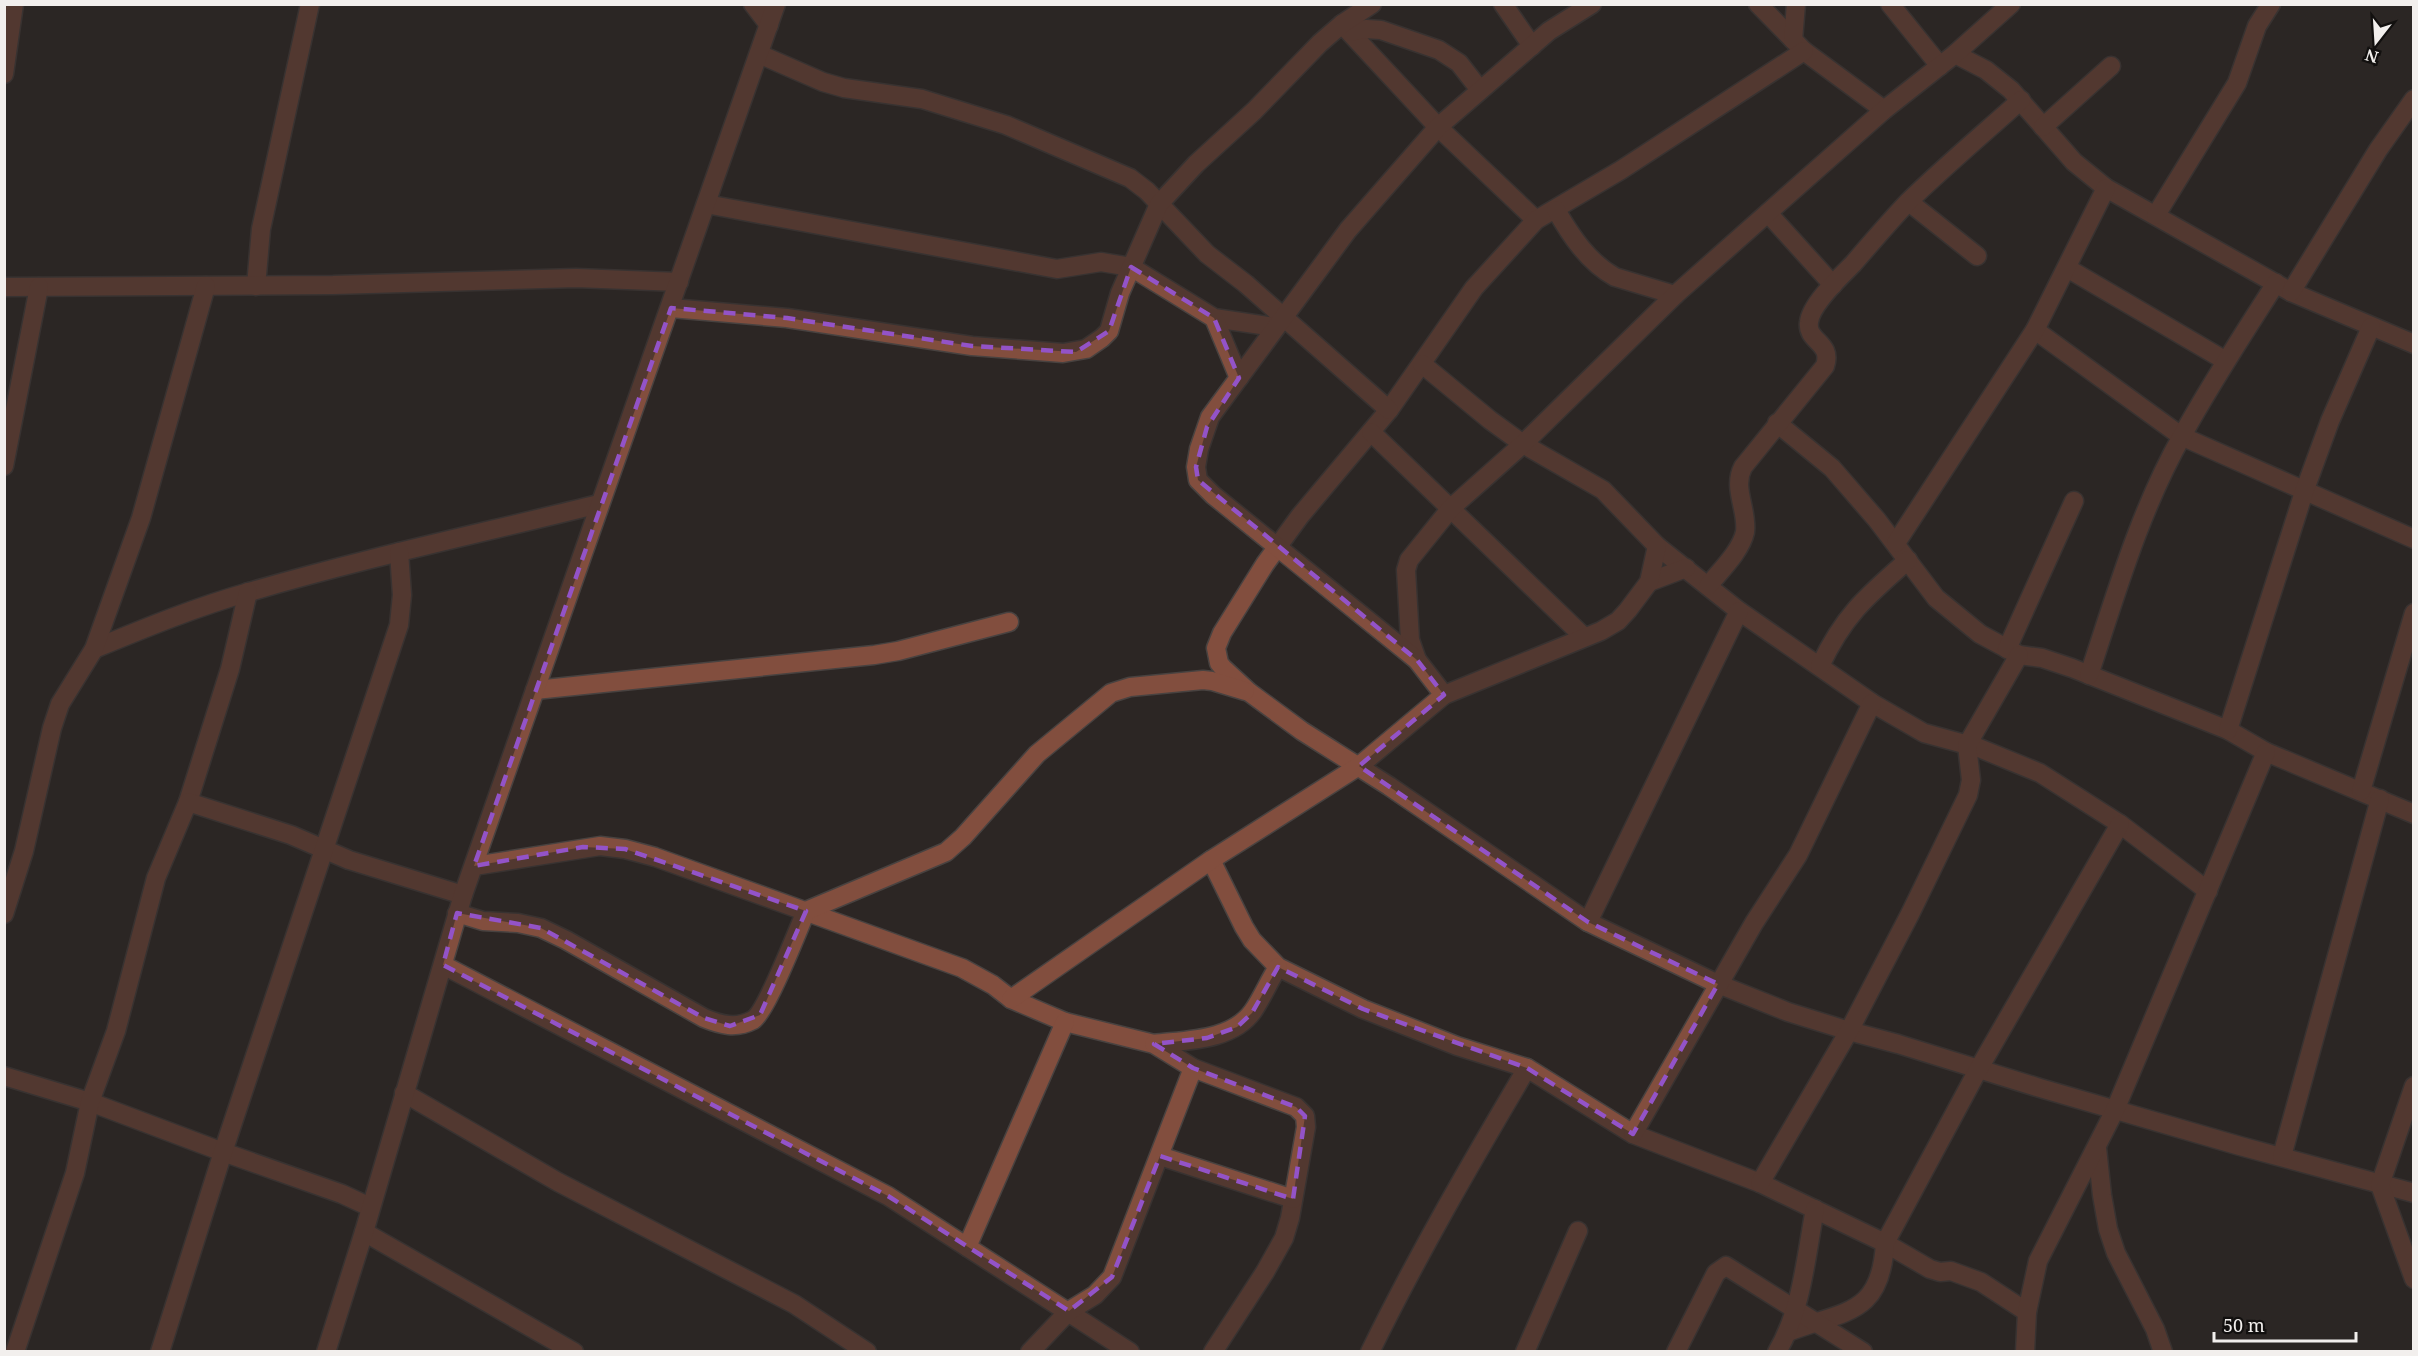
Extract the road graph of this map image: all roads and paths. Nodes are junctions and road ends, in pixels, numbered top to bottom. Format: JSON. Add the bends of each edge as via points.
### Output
{"nodes":[{"id":1,"x":14,"y":4,"type":"edge"},
{"id":2,"x":310,"y":4,"type":"edge"},
{"id":3,"x":753,"y":4,"type":"edge"},
{"id":4,"x":776,"y":4,"type":"edge"},
{"id":5,"x":1372,"y":4,"type":"edge"},
{"id":6,"x":1503,"y":4,"type":"edge"},
{"id":7,"x":1592,"y":4,"type":"edge"},
{"id":8,"x":1796,"y":4,"type":"edge"},
{"id":9,"x":1890,"y":4,"type":"edge"},
{"id":10,"x":2011,"y":4,"type":"edge"},
{"id":11,"x":2271,"y":4,"type":"edge"},
{"id":12,"x":1770,"y":8,"type":"edge"},
{"id":13,"x":769,"y":25,"type":"junction"},
{"id":14,"x":1346,"y":28,"type":"junction"},
{"id":15,"x":1798,"y":45,"type":"junction"},
{"id":16,"x":1532,"y":46,"type":"junction"},
{"id":17,"x":759,"y":54,"type":"junction"},
{"id":18,"x":1955,"y":54,"type":"junction"},
{"id":19,"x":1940,"y":66,"type":"junction"},
{"id":20,"x":2111,"y":66,"type":"dead end"},
{"id":21,"x":4,"y":74,"type":"edge"},
{"id":22,"x":1480,"y":90,"type":"junction"},
{"id":23,"x":2414,"y":99,"type":"edge"},
{"id":24,"x":2021,"y":100,"type":"junction"},
{"id":25,"x":1884,"y":110,"type":"junction"},
{"id":26,"x":1438,"y":127,"type":"junction"},
{"id":27,"x":2043,"y":127,"type":"junction"},
{"id":28,"x":2106,"y":188,"type":"junction"},
{"id":29,"x":1909,"y":202,"type":"junction"},
{"id":30,"x":706,"y":204,"type":"junction"},
{"id":31,"x":1159,"y":204,"type":"junction"},
{"id":32,"x":1556,"y":210,"type":"junction"},
{"id":33,"x":1768,"y":213,"type":"junction"},
{"id":34,"x":2156,"y":215,"type":"junction"},
{"id":35,"x":1536,"y":220,"type":"junction"},
{"id":36,"x":1977,"y":256,"type":"dead end"},
{"id":37,"x":1131,"y":267,"type":"junction"},
{"id":38,"x":2067,"y":268,"type":"junction"},
{"id":39,"x":680,"y":282,"type":"junction"},
{"id":40,"x":1833,"y":285,"type":"junction"},
{"id":41,"x":206,"y":286,"type":"junction"},
{"id":42,"x":256,"y":286,"type":"junction"},
{"id":43,"x":4,"y":287,"type":"edge"},
{"id":44,"x":39,"y":287,"type":"junction"},
{"id":45,"x":2284,"y":288,"type":"junction"},
{"id":46,"x":1675,"y":295,"type":"junction"},
{"id":47,"x":671,"y":308,"type":"junction"},
{"id":48,"x":1214,"y":318,"type":"junction"},
{"id":49,"x":1279,"y":322,"type":"junction"},
{"id":50,"x":2371,"y":327,"type":"junction"},
{"id":51,"x":2035,"y":330,"type":"junction"},
{"id":52,"x":2414,"y":344,"type":"edge"},
{"id":53,"x":2226,"y":361,"type":"junction"},
{"id":54,"x":1422,"y":364,"type":"junction"},
{"id":55,"x":1239,"y":378,"type":"junction"},
{"id":56,"x":1389,"y":410,"type":"junction"},
{"id":57,"x":1777,"y":423,"type":"junction"},
{"id":58,"x":1371,"y":432,"type":"junction"},
{"id":59,"x":2181,"y":436,"type":"junction"},
{"id":60,"x":1523,"y":444,"type":"junction"},
{"id":61,"x":4,"y":466,"type":"edge"},
{"id":62,"x":2304,"y":492,"type":"junction"},
{"id":63,"x":2074,"y":501,"type":"dead end"},
{"id":64,"x":599,"y":504,"type":"junction"},
{"id":65,"x":1451,"y":508,"type":"junction"},
{"id":66,"x":2414,"y":539,"type":"edge"},
{"id":67,"x":1896,"y":543,"type":"junction"},
{"id":68,"x":1657,"y":546,"type":"junction"},
{"id":69,"x":1277,"y":548,"type":"junction"},
{"id":70,"x":399,"y":552,"type":"junction"},
{"id":71,"x":1908,"y":560,"type":"junction"},
{"id":72,"x":1686,"y":568,"type":"junction"},
{"id":73,"x":1649,"y":582,"type":"junction"},
{"id":74,"x":1708,"y":586,"type":"junction"},
{"id":75,"x":248,"y":592,"type":"junction"},
{"id":76,"x":1739,"y":611,"type":"junction"},
{"id":77,"x":2414,"y":613,"type":"edge"},
{"id":78,"x":1009,"y":622,"type":"dead end"},
{"id":79,"x":1584,"y":637,"type":"junction"},
{"id":80,"x":94,"y":649,"type":"junction"},
{"id":81,"x":2013,"y":652,"type":"junction"},
{"id":82,"x":1417,"y":660,"type":"junction"},
{"id":83,"x":1820,"y":666,"type":"junction"},
{"id":84,"x":2089,"y":675,"type":"junction"},
{"id":85,"x":535,"y":690,"type":"junction"},
{"id":86,"x":1249,"y":692,"type":"junction"},
{"id":87,"x":1444,"y":695,"type":"junction"},
{"id":88,"x":1872,"y":703,"type":"junction"},
{"id":89,"x":2228,"y":730,"type":"junction"},
{"id":90,"x":1967,"y":745,"type":"junction"},
{"id":91,"x":2266,"y":752,"type":"junction"},
{"id":92,"x":1359,"y":766,"type":"junction"},
{"id":93,"x":2361,"y":791,"type":"junction"},
{"id":94,"x":2380,"y":800,"type":"junction"},
{"id":95,"x":188,"y":802,"type":"junction"},
{"id":96,"x":2414,"y":814,"type":"edge"},
{"id":97,"x":2120,"y":824,"type":"junction"},
{"id":98,"x":324,"y":850,"type":"junction"},
{"id":99,"x":1211,"y":860,"type":"junction"},
{"id":100,"x":474,"y":866,"type":"junction"},
{"id":101,"x":2208,"y":891,"type":"junction"},
{"id":102,"x":463,"y":895,"type":"junction"},
{"id":103,"x":806,"y":911,"type":"junction"},
{"id":104,"x":458,"y":913,"type":"junction"},
{"id":105,"x":4,"y":914,"type":"edge"},
{"id":106,"x":1588,"y":922,"type":"junction"},
{"id":107,"x":443,"y":965,"type":"junction"},
{"id":108,"x":1278,"y":966,"type":"junction"},
{"id":109,"x":1718,"y":984,"type":"junction"},
{"id":110,"x":1011,"y":999,"type":"junction"},
{"id":111,"x":1065,"y":1022,"type":"junction"},
{"id":112,"x":1848,"y":1031,"type":"junction"},
{"id":113,"x":1154,"y":1044,"type":"junction"},
{"id":114,"x":1193,"y":1068,"type":"junction"},
{"id":115,"x":1527,"y":1068,"type":"junction"},
{"id":116,"x":1978,"y":1070,"type":"junction"},
{"id":117,"x":4,"y":1076,"type":"edge"},
{"id":118,"x":2414,"y":1086,"type":"edge"},
{"id":119,"x":404,"y":1093,"type":"junction"},
{"id":120,"x":90,"y":1102,"type":"junction"},
{"id":121,"x":2115,"y":1110,"type":"junction"},
{"id":122,"x":1633,"y":1134,"type":"junction"},
{"id":123,"x":2097,"y":1148,"type":"junction"},
{"id":124,"x":223,"y":1152,"type":"junction"},
{"id":125,"x":1160,"y":1156,"type":"junction"},
{"id":126,"x":2282,"y":1156,"type":"junction"},
{"id":127,"x":1760,"y":1183,"type":"junction"},
{"id":128,"x":2380,"y":1185,"type":"junction"},
{"id":129,"x":2414,"y":1193,"type":"edge"},
{"id":130,"x":1293,"y":1199,"type":"junction"},
{"id":131,"x":370,"y":1207,"type":"junction"},
{"id":132,"x":1815,"y":1209,"type":"junction"},
{"id":133,"x":1578,"y":1231,"type":"dead end"},
{"id":134,"x":364,"y":1232,"type":"junction"},
{"id":135,"x":1885,"y":1243,"type":"junction"},
{"id":136,"x":967,"y":1247,"type":"junction"},
{"id":137,"x":2414,"y":1280,"type":"edge"},
{"id":138,"x":1794,"y":1310,"type":"junction"},
{"id":139,"x":1069,"y":1311,"type":"junction"},
{"id":140,"x":2027,"y":1312,"type":"junction"},
{"id":141,"x":1815,"y":1322,"type":"junction"},
{"id":142,"x":1788,"y":1332,"type":"junction"},
{"id":143,"x":15,"y":1352,"type":"edge"},
{"id":144,"x":160,"y":1352,"type":"edge"},
{"id":145,"x":326,"y":1352,"type":"edge"},
{"id":146,"x":574,"y":1352,"type":"edge"},
{"id":147,"x":867,"y":1352,"type":"edge"},
{"id":148,"x":1030,"y":1352,"type":"edge"},
{"id":149,"x":1130,"y":1352,"type":"edge"},
{"id":150,"x":1213,"y":1352,"type":"edge"},
{"id":151,"x":1370,"y":1352,"type":"edge"},
{"id":152,"x":1524,"y":1352,"type":"edge"},
{"id":153,"x":1676,"y":1352,"type":"edge"},
{"id":154,"x":1777,"y":1352,"type":"edge"},
{"id":155,"x":1863,"y":1352,"type":"edge"},
{"id":156,"x":2025,"y":1352,"type":"edge"},
{"id":157,"x":2163,"y":1352,"type":"edge"}],
"edges":[{"from":1,"to":21,"type":"street"},
{"from":2,"to":42,"type":"street","via":[[261,229]]},
{"from":3,"to":13,"type":"street"},
{"from":4,"to":13,"type":"street"},
{"from":5,"to":14,"type":"street"},
{"from":6,"to":16,"type":"street"},
{"from":7,"to":16,"type":"street"},
{"from":8,"to":15,"type":"street"},
{"from":9,"to":19,"type":"street"},
{"from":10,"to":18,"type":"street"},
{"from":11,"to":34,"type":"street","via":[[2257,26],[2237,83]]},
{"from":12,"to":15,"type":"street"},
{"from":13,"to":17,"type":"street"},
{"from":14,"to":22,"type":"street","via":[[1381,30],[1438,50],[1459,63]]},
{"from":14,"to":26,"type":"street"},
{"from":14,"to":31,"type":"street","via":[[1320,43]]},
{"from":15,"to":25,"type":"street"},
{"from":15,"to":32,"type":"street","via":[[1725,104]]},
{"from":16,"to":22,"type":"street"},
{"from":17,"to":30,"type":"street"},
{"from":17,"to":31,"type":"street","via":[[834,85],[922,99],[1006,125],[1130,178]]},
{"from":18,"to":19,"type":"street"},
{"from":18,"to":24,"type":"street","via":[[1986,70]]},
{"from":19,"to":25,"type":"street"},
{"from":20,"to":27,"type":"street"},
{"from":22,"to":26,"type":"street"},
{"from":23,"to":45,"type":"street"},
{"from":24,"to":27,"type":"street"},
{"from":24,"to":29,"type":"street"},
{"from":25,"to":33,"type":"street"},
{"from":26,"to":35,"type":"street"},
{"from":26,"to":49,"type":"street","via":[[1348,230]]},
{"from":27,"to":28,"type":"street","via":[[2074,162]]},
{"from":28,"to":34,"type":"street"},
{"from":28,"to":38,"type":"street"},
{"from":29,"to":36,"type":"street"},
{"from":29,"to":40,"type":"street"},
{"from":30,"to":37,"type":"street","via":[[1057,268],[1101,262]]},
{"from":30,"to":39,"type":"street"},
{"from":31,"to":37,"type":"street"},
{"from":31,"to":49,"type":"street","via":[[1194,243],[1246,284]]},
{"from":32,"to":35,"type":"street"},
{"from":32,"to":46,"type":"street","via":[[1571,236],[1606,272]]},
{"from":33,"to":40,"type":"street"},
{"from":33,"to":46,"type":"street"},
{"from":34,"to":45,"type":"street"},
{"from":35,"to":54,"type":"street","via":[[1474,288]]},
{"from":37,"to":47,"type":"street","via":[[1109,331],[1076,352],[972,346],[787,318]]},
{"from":37,"to":48,"type":"street"},
{"from":38,"to":51,"type":"street"},
{"from":38,"to":53,"type":"street"},
{"from":39,"to":42,"type":"street","via":[[576,278]]},
{"from":39,"to":47,"type":"street"},
{"from":40,"to":57,"type":"street","via":[[1809,322],[1810,332],[1826,350],[1825,366]]},
{"from":41,"to":42,"type":"street"},
{"from":41,"to":44,"type":"street"},
{"from":41,"to":80,"type":"street","via":[[141,518]]},
{"from":43,"to":44,"type":"street"},
{"from":44,"to":61,"type":"street"},
{"from":45,"to":50,"type":"street"},
{"from":45,"to":53,"type":"street"},
{"from":46,"to":60,"type":"street"},
{"from":47,"to":64,"type":"street"},
{"from":48,"to":49,"type":"street"},
{"from":48,"to":55,"type":"street"},
{"from":49,"to":55,"type":"street"},
{"from":49,"to":56,"type":"street","via":[[1320,347]]},
{"from":50,"to":52,"type":"street"},
{"from":50,"to":62,"type":"street"},
{"from":51,"to":59,"type":"street"},
{"from":51,"to":67,"type":"street"},
{"from":53,"to":59,"type":"street"},
{"from":54,"to":56,"type":"street"},
{"from":54,"to":60,"type":"street"},
{"from":55,"to":69,"type":"street","via":[[1210,417],[1196,467],[1198,480]]},
{"from":56,"to":58,"type":"street"},
{"from":57,"to":67,"type":"street","via":[[1832,468]]},
{"from":57,"to":74,"type":"street","via":[[1739,475],[1744,532]]},
{"from":58,"to":65,"type":"street"},
{"from":58,"to":69,"type":"street"},
{"from":59,"to":62,"type":"street"},
{"from":59,"to":84,"type":"street","via":[[2140,527]]},
{"from":60,"to":65,"type":"street"},
{"from":60,"to":68,"type":"street","via":[[1603,490]]},
{"from":62,"to":66,"type":"street"},
{"from":62,"to":89,"type":"street"},
{"from":63,"to":81,"type":"street"},
{"from":64,"to":70,"type":"street"},
{"from":64,"to":85,"type":"street"},
{"from":65,"to":79,"type":"street"},
{"from":65,"to":82,"type":"street","via":[[1409,560],[1406,570],[1410,640]]},
{"from":67,"to":71,"type":"street"},
{"from":68,"to":72,"type":"street"},
{"from":68,"to":73,"type":"street"},
{"from":69,"to":82,"type":"street"},
{"from":69,"to":86,"type":"street","via":[[1227,623],[1216,648],[1219,663]]},
{"from":70,"to":75,"type":"street"},
{"from":70,"to":98,"type":"street","via":[[399,625]]},
{"from":71,"to":81,"type":"street","via":[[1936,598],[1980,634]]},
{"from":71,"to":83,"type":"street","via":[[1858,604]]},
{"from":72,"to":73,"type":"street"},
{"from":72,"to":74,"type":"street"},
{"from":73,"to":79,"type":"street","via":[[1618,621]]},
{"from":74,"to":76,"type":"street"},
{"from":75,"to":80,"type":"street"},
{"from":75,"to":95,"type":"street","via":[[230,669]]},
{"from":76,"to":83,"type":"street"},
{"from":76,"to":106,"type":"street"},
{"from":77,"to":93,"type":"street"},
{"from":78,"to":85,"type":"street","via":[[874,655]]},
{"from":79,"to":87,"type":"street"},
{"from":80,"to":105,"type":"street","via":[[60,704],[24,851]]},
{"from":81,"to":84,"type":"street"},
{"from":81,"to":90,"type":"street"},
{"from":82,"to":87,"type":"street"},
{"from":83,"to":88,"type":"street"},
{"from":84,"to":89,"type":"street"},
{"from":85,"to":100,"type":"street"},
{"from":86,"to":92,"type":"street"},
{"from":86,"to":103,"type":"street","via":[[1203,680],[1130,687],[1111,693],[1037,754],[946,852]]},
{"from":87,"to":92,"type":"street"},
{"from":88,"to":90,"type":"street","via":[[1924,733]]},
{"from":88,"to":109,"type":"street","via":[[1798,855]]},
{"from":89,"to":91,"type":"street"},
{"from":90,"to":97,"type":"street","via":[[2040,773]]},
{"from":90,"to":112,"type":"street","via":[[1971,780],[1968,795]]},
{"from":91,"to":93,"type":"street"},
{"from":91,"to":101,"type":"street"},
{"from":92,"to":99,"type":"street"},
{"from":92,"to":106,"type":"street"},
{"from":93,"to":94,"type":"street"},
{"from":94,"to":96,"type":"street"},
{"from":94,"to":126,"type":"street"},
{"from":95,"to":98,"type":"street"},
{"from":95,"to":120,"type":"street","via":[[156,878],[116,1031]]},
{"from":97,"to":101,"type":"street"},
{"from":97,"to":116,"type":"street"},
{"from":98,"to":102,"type":"street"},
{"from":98,"to":124,"type":"street"},
{"from":99,"to":108,"type":"street","via":[[1244,927]]},
{"from":99,"to":110,"type":"street"},
{"from":100,"to":102,"type":"street"},
{"from":100,"to":103,"type":"street","via":[[583,847],[625,849]]},
{"from":101,"to":121,"type":"street"},
{"from":102,"to":104,"type":"street"},
{"from":103,"to":104,"type":"street","via":[[760,1015],[730,1026],[704,1018],[541,928],[483,921]]},
{"from":103,"to":110,"type":"street","via":[[962,968]]},
{"from":104,"to":107,"type":"street"},
{"from":106,"to":109,"type":"street"},
{"from":107,"to":119,"type":"street"},
{"from":107,"to":136,"type":"street","via":[[888,1196]]},
{"from":108,"to":113,"type":"street","via":[[1252,1013],[1237,1027],[1207,1038]]},
{"from":108,"to":115,"type":"street","via":[[1363,1010]]},
{"from":109,"to":112,"type":"street"},
{"from":109,"to":122,"type":"street"},
{"from":110,"to":111,"type":"street"},
{"from":111,"to":113,"type":"street"},
{"from":111,"to":136,"type":"street"},
{"from":112,"to":116,"type":"street"},
{"from":112,"to":127,"type":"street"},
{"from":113,"to":114,"type":"street"},
{"from":114,"to":125,"type":"street"},
{"from":114,"to":130,"type":"street","via":[[1296,1107],[1305,1116]]},
{"from":115,"to":122,"type":"street"},
{"from":115,"to":151,"type":"street","via":[[1458,1185]]},
{"from":116,"to":121,"type":"street"},
{"from":116,"to":135,"type":"street"},
{"from":117,"to":120,"type":"street"},
{"from":118,"to":128,"type":"street"},
{"from":119,"to":131,"type":"street"},
{"from":119,"to":147,"type":"street","via":[[558,1182],[794,1304]]},
{"from":120,"to":124,"type":"street"},
{"from":120,"to":143,"type":"street","via":[[75,1173]]},
{"from":121,"to":123,"type":"street"},
{"from":121,"to":126,"type":"street"},
{"from":122,"to":127,"type":"street"},
{"from":123,"to":140,"type":"street","via":[[2038,1261]]},
{"from":123,"to":157,"type":"street","via":[[2108,1229]]},
{"from":124,"to":131,"type":"street"},
{"from":124,"to":144,"type":"street"},
{"from":125,"to":130,"type":"street"},
{"from":125,"to":139,"type":"street","via":[[1112,1277],[1095,1295]]},
{"from":126,"to":128,"type":"street"},
{"from":127,"to":132,"type":"street"},
{"from":128,"to":129,"type":"street"},
{"from":128,"to":137,"type":"street"},
{"from":130,"to":150,"type":"street","via":[[1284,1238]]},
{"from":131,"to":134,"type":"street"},
{"from":132,"to":135,"type":"street"},
{"from":132,"to":138,"type":"street"},
{"from":133,"to":152,"type":"street"},
{"from":134,"to":145,"type":"street"},
{"from":134,"to":146,"type":"street"},
{"from":135,"to":140,"type":"street","via":[[1930,1269],[1951,1271],[1981,1282]]},
{"from":135,"to":141,"type":"street","via":[[1877,1287],[1848,1313]]},
{"from":136,"to":139,"type":"street"},
{"from":138,"to":141,"type":"street"},
{"from":138,"to":142,"type":"street"},
{"from":138,"to":153,"type":"street","via":[[1726,1266],[1716,1273]]},
{"from":139,"to":148,"type":"street"},
{"from":139,"to":149,"type":"street"},
{"from":140,"to":156,"type":"street"},
{"from":141,"to":142,"type":"street"},
{"from":141,"to":155,"type":"street"},
{"from":142,"to":154,"type":"street"}]}
